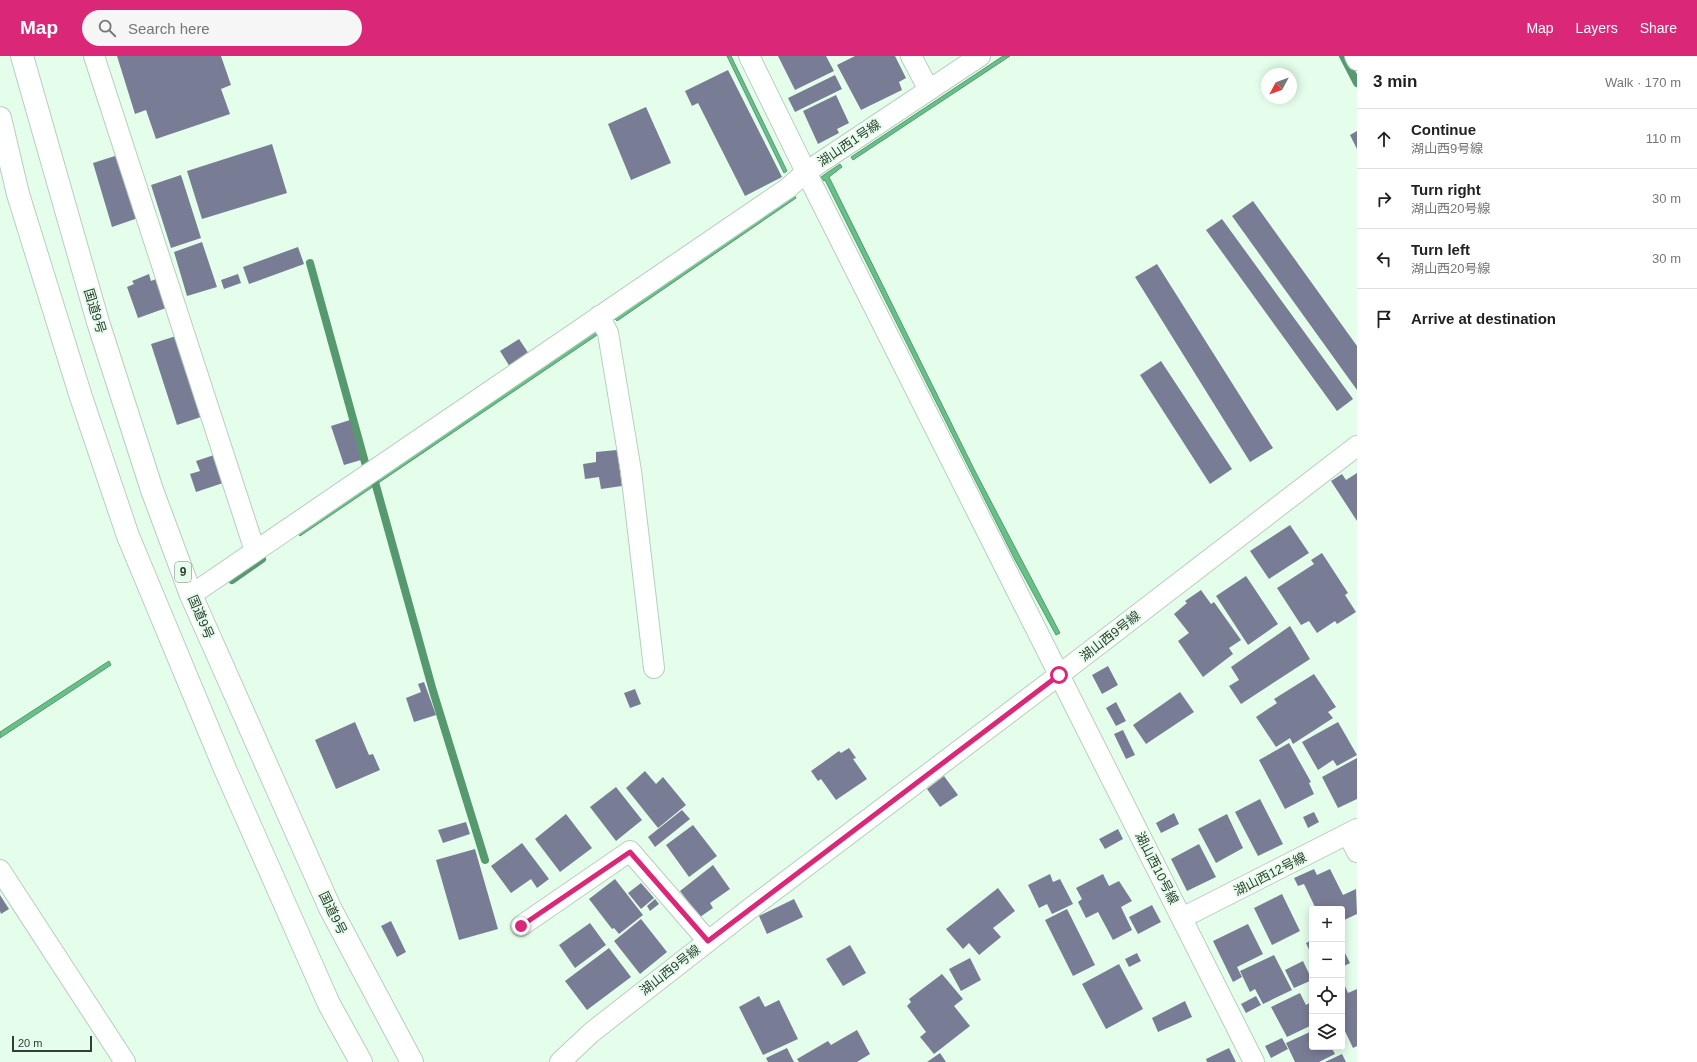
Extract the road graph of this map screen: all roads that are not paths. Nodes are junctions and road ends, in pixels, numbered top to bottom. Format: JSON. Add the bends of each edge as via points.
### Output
{"nodes":[{"id":1,"x":22,"y":56,"type":"edge"},
{"id":2,"x":94,"y":56,"type":"edge"},
{"id":3,"x":749,"y":56,"type":"edge"},
{"id":4,"x":911,"y":56,"type":"edge"},
{"id":5,"x":980,"y":56,"type":"edge"},
{"id":6,"x":1355,"y":56,"type":"edge"},
{"id":7,"x":1357,"y":60,"type":"edge"},
{"id":8,"x":929,"y":90,"type":"junction"},
{"id":9,"x":0,"y":118,"type":"edge"},
{"id":10,"x":806,"y":172,"type":"junction"},
{"id":11,"x":598,"y":316,"type":"junction"},
{"id":12,"x":1357,"y":446,"type":"edge"},
{"id":13,"x":254,"y":551,"type":"junction"},
{"id":14,"x":191,"y":595,"type":"junction"},
{"id":15,"x":654,"y":668,"type":"dead end"},
{"id":16,"x":1059,"y":675,"type":"junction"},
{"id":17,"x":1353,"y":832,"type":"edge"},
{"id":18,"x":1357,"y":852,"type":"edge"},
{"id":19,"x":0,"y":870,"type":"edge"},
{"id":20,"x":1182,"y":918,"type":"junction"},
{"id":21,"x":521,"y":926,"type":"dead end"},
{"id":22,"x":708,"y":941,"type":"junction"},
{"id":23,"x":125,"y":1062,"type":"edge"},
{"id":24,"x":361,"y":1062,"type":"edge"},
{"id":25,"x":412,"y":1062,"type":"edge"},
{"id":26,"x":560,"y":1062,"type":"edge"},
{"id":27,"x":1254,"y":1062,"type":"edge"}],
"edges":[{"from":1,"to":14,"type":"highway","name":"国道9号","number":"9","via":[[98,322],[152,490]]},
{"from":2,"to":13,"type":"street"},
{"from":3,"to":10,"type":"street","name":"湖山西1号線"},
{"from":4,"to":8,"type":"street"},
{"from":5,"to":8,"type":"street","name":"湖山西1号線"},
{"from":6,"to":7,"type":"street"},
{"from":8,"to":10,"type":"street","name":"湖山西1号線"},
{"from":9,"to":24,"type":"highway","via":[[18,194],[81,397],[128,536],[224,769],[329,1004]]},
{"from":10,"to":11,"type":"street","via":[[788,188]]},
{"from":10,"to":16,"type":"street","name":"湖山西10号線"},
{"from":11,"to":13,"type":"street"},
{"from":11,"to":15,"type":"street","via":[[608,333],[630,463]]},
{"from":12,"to":16,"type":"street","name":"湖山西9号線"},
{"from":13,"to":14,"type":"street"},
{"from":14,"to":25,"type":"highway","name":"国道9号","number":"9","via":[[330,908]]},
{"from":16,"to":20,"type":"street","name":"湖山西10号線"},
{"from":16,"to":22,"type":"street","name":"湖山西9号線"},
{"from":17,"to":18,"type":"street"},
{"from":17,"to":20,"type":"street","name":"湖山西12号線"},
{"from":19,"to":23,"type":"street"},
{"from":20,"to":27,"type":"street","name":"湖山西10号線"},
{"from":21,"to":22,"type":"street","via":[[630,852]]},
{"from":22,"to":26,"type":"street","name":"湖山西9号線","via":[[592,1032]]}]}
